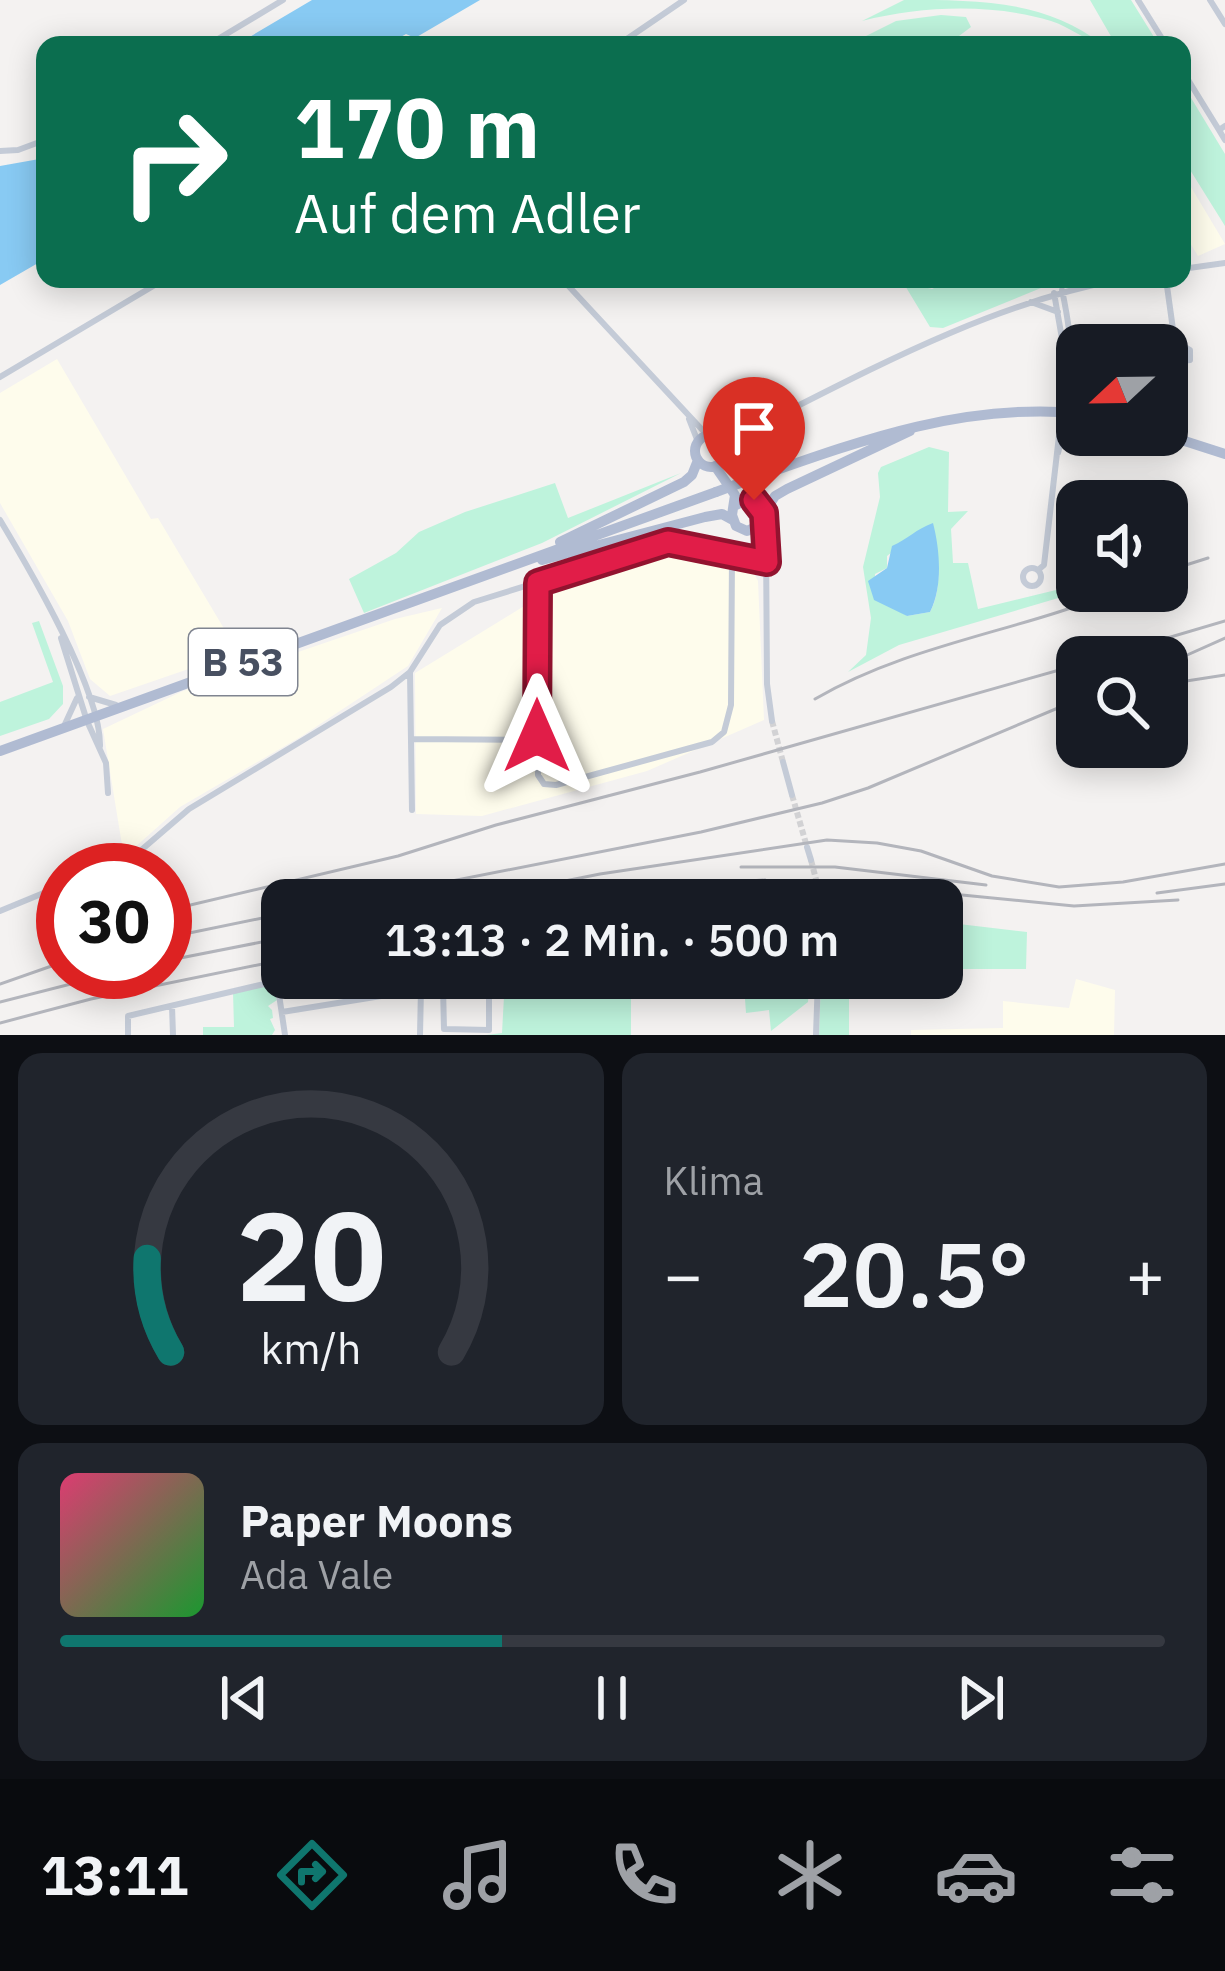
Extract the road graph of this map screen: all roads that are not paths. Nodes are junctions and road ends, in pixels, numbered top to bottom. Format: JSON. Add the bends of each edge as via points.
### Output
{"nodes":[{"id":1,"x":284,"y":0,"type":"edge"},
{"id":2,"x":684,"y":0,"type":"edge"},
{"id":3,"x":1138,"y":0,"type":"edge"},
{"id":4,"x":1211,"y":0,"type":"edge"},
{"id":5,"x":1225,"y":24,"type":"edge"},
{"id":6,"x":223,"y":36,"type":"edge"},
{"id":7,"x":631,"y":36,"type":"edge"},
{"id":8,"x":1160,"y":36,"type":"edge"},
{"id":9,"x":1191,"y":83,"type":"edge"},
{"id":10,"x":1222,"y":128,"type":"edge"},
{"id":11,"x":1225,"y":140,"type":"edge"},
{"id":12,"x":36,"y":143,"type":"edge"},
{"id":13,"x":0,"y":151,"type":"edge"},
{"id":14,"x":1224,"y":263,"type":"edge"},
{"id":15,"x":1191,"y":268,"type":"edge"},
{"id":16,"x":150,"y":288,"type":"edge"},
{"id":17,"x":570,"y":288,"type":"edge"},
{"id":18,"x":1077,"y":288,"type":"edge"},
{"id":19,"x":1167,"y":288,"type":"edge"},
{"id":20,"x":1058,"y":292,"type":"junction"},
{"id":21,"x":1028,"y":301,"type":"junction"},
{"id":22,"x":1058,"y":313,"type":"junction"},
{"id":23,"x":1060,"y":324,"type":"edge"},
{"id":24,"x":1066,"y":324,"type":"edge"},
{"id":25,"x":1173,"y":324,"type":"edge"},
{"id":26,"x":0,"y":377,"type":"edge"},
{"id":27,"x":1030,"y":411,"type":"junction"},
{"id":28,"x":1056,"y":412,"type":"edge"},
{"id":29,"x":931,"y":421,"type":"junction"},
{"id":30,"x":754,"y":428,"type":"junction"},
{"id":31,"x":1056,"y":431,"type":"edge"},
{"id":32,"x":721,"y":438,"type":"junction"},
{"id":33,"x":702,"y":439,"type":"junction"},
{"id":34,"x":1188,"y":442,"type":"edge"},
{"id":35,"x":1056,"y":443,"type":"edge"},
{"id":36,"x":1225,"y":454,"type":"edge"},
{"id":37,"x":1058,"y":456,"type":"edge"},
{"id":38,"x":722,"y":458,"type":"junction"},
{"id":39,"x":698,"y":460,"type":"junction"},
{"id":40,"x":1053,"y":474,"type":"junction"},
{"id":41,"x":742,"y":502,"type":"junction"},
{"id":42,"x":0,"y":520,"type":"edge"},
{"id":43,"x":733,"y":520,"type":"junction"},
{"id":44,"x":760,"y":522,"type":"junction"},
{"id":45,"x":732,"y":556,"type":"junction"},
{"id":46,"x":521,"y":562,"type":"junction"},
{"id":47,"x":767,"y":562,"type":"junction"},
{"id":48,"x":1038,"y":570,"type":"dead end"},
{"id":49,"x":538,"y":583,"type":"junction"},
{"id":50,"x":410,"y":672,"type":"junction"},
{"id":51,"x":82,"y":694,"type":"junction"},
{"id":52,"x":125,"y":706,"type":"junction"},
{"id":53,"x":91,"y":719,"type":"junction"},
{"id":54,"x":772,"y":721,"type":"tunnel mouth"},
{"id":55,"x":59,"y":730,"type":"junction"},
{"id":56,"x":411,"y":740,"type":"junction"},
{"id":57,"x":538,"y":740,"type":"junction"},
{"id":58,"x":0,"y":751,"type":"edge"},
{"id":59,"x":783,"y":762,"type":"tunnel mouth"},
{"id":60,"x":108,"y":793,"type":"dead end"},
{"id":61,"x":792,"y":795,"type":"tunnel mouth"},
{"id":62,"x":412,"y":810,"type":"dead end"},
{"id":63,"x":149,"y":843,"type":"edge"},
{"id":64,"x":807,"y":847,"type":"tunnel mouth"},
{"id":65,"x":811,"y":860,"type":"tunnel mouth"},
{"id":66,"x":36,"y":896,"type":"edge"},
{"id":67,"x":0,"y":911,"type":"edge"},
{"id":68,"x":357,"y":999,"type":"edge"},
{"id":69,"x":421,"y":999,"type":"edge"},
{"id":70,"x":443,"y":999,"type":"edge"},
{"id":71,"x":491,"y":999,"type":"edge"},
{"id":72,"x":817,"y":999,"type":"edge"},
{"id":73,"x":172,"y":1006,"type":"junction"},
{"id":74,"x":282,"y":1012,"type":"junction"},
{"id":75,"x":466,"y":1032,"type":"edge"},
{"id":76,"x":128,"y":1035,"type":"edge"},
{"id":77,"x":173,"y":1035,"type":"edge"},
{"id":78,"x":285,"y":1035,"type":"edge"},
{"id":79,"x":420,"y":1035,"type":"edge"},
{"id":80,"x":816,"y":1035,"type":"edge"}],
"edges":[{"from":1,"to":6,"type":"street"},
{"from":2,"to":7,"type":"street"},
{"from":3,"to":8,"type":"street"},
{"from":4,"to":5,"type":"street"},
{"from":9,"to":10,"type":"street"},
{"from":10,"to":11,"type":"street"},
{"from":12,"to":13,"type":"street"},
{"from":14,"to":15,"type":"street"},
{"from":16,"to":26,"type":"street"},
{"from":17,"to":33,"type":"street"},
{"from":18,"to":20,"type":"street"},
{"from":19,"to":25,"type":"street"},
{"from":20,"to":21,"type":"street"},
{"from":20,"to":22,"type":"street"},
{"from":20,"to":24,"type":"street"},
{"from":21,"to":22,"type":"street"},
{"from":21,"to":30,"type":"street"},
{"from":22,"to":23,"type":"street"},
{"from":27,"to":28,"type":"main road","number":"B 53"},
{"from":27,"to":29,"type":"main road","number":"B 53"},
{"from":27,"to":31,"type":"street"},
{"from":29,"to":44,"type":"main road","via":[[775,496]]},
{"from":29,"to":46,"type":"main road","number":"B 53","bridge":true},
{"from":30,"to":32,"type":"street"},
{"from":30,"to":38,"type":"street"},
{"from":32,"to":33,"type":"main road"},
{"from":32,"to":38,"type":"main road"},
{"from":33,"to":39,"type":"main road"},
{"from":34,"to":36,"type":"main road"},
{"from":35,"to":40,"type":"street"},
{"from":37,"to":40,"type":"street"},
{"from":38,"to":39,"type":"main road"},
{"from":38,"to":41,"type":"main road"},
{"from":39,"to":46,"type":"main road","number":"B 53","via":[[684,482]]},
{"from":40,"to":48,"type":"street"},
{"from":41,"to":43,"type":"main road"},
{"from":41,"to":44,"type":"main road","via":[[759,503]]},
{"from":42,"to":51,"type":"street","via":[[61,634]]},
{"from":43,"to":44,"type":"main road","via":[[741,530]]},
{"from":43,"to":46,"type":"main road","number":"B 53","via":[[705,517]]},
{"from":44,"to":47,"type":"street"},
{"from":45,"to":47,"type":"street"},
{"from":45,"to":49,"type":"street","via":[[668,542]]},
{"from":45,"to":57,"type":"street","via":[[724,732],[712,742],[550,785],[538,775]]},
{"from":46,"to":52,"type":"main road","number":"B 53"},
{"from":47,"to":54,"type":"street"},
{"from":49,"to":50,"type":"street","via":[[458,611]]},
{"from":49,"to":57,"type":"street"},
{"from":50,"to":56,"type":"street"},
{"from":50,"to":63,"type":"street","via":[[189,809]]},
{"from":51,"to":52,"type":"street"},
{"from":51,"to":53,"type":"street"},
{"from":51,"to":55,"type":"street"},
{"from":52,"to":53,"type":"main road","number":"B 53"},
{"from":53,"to":55,"type":"main road","number":"B 53"},
{"from":53,"to":60,"type":"street"},
{"from":55,"to":58,"type":"main road","number":"B 53"},
{"from":56,"to":57,"type":"street"},
{"from":56,"to":62,"type":"street"},
{"from":59,"to":61,"type":"street"},
{"from":64,"to":65,"type":"street"},
{"from":66,"to":67,"type":"street"},
{"from":68,"to":74,"type":"street"},
{"from":69,"to":79,"type":"street"},
{"from":70,"to":75,"type":"street","via":[[443,1027]]},
{"from":71,"to":75,"type":"street","via":[[491,1027]]},
{"from":72,"to":80,"type":"street"},
{"from":73,"to":74,"type":"street","via":[[277,981]]},
{"from":73,"to":76,"type":"street","via":[[128,1016]]},
{"from":73,"to":77,"type":"street"},
{"from":74,"to":78,"type":"street"}]}
